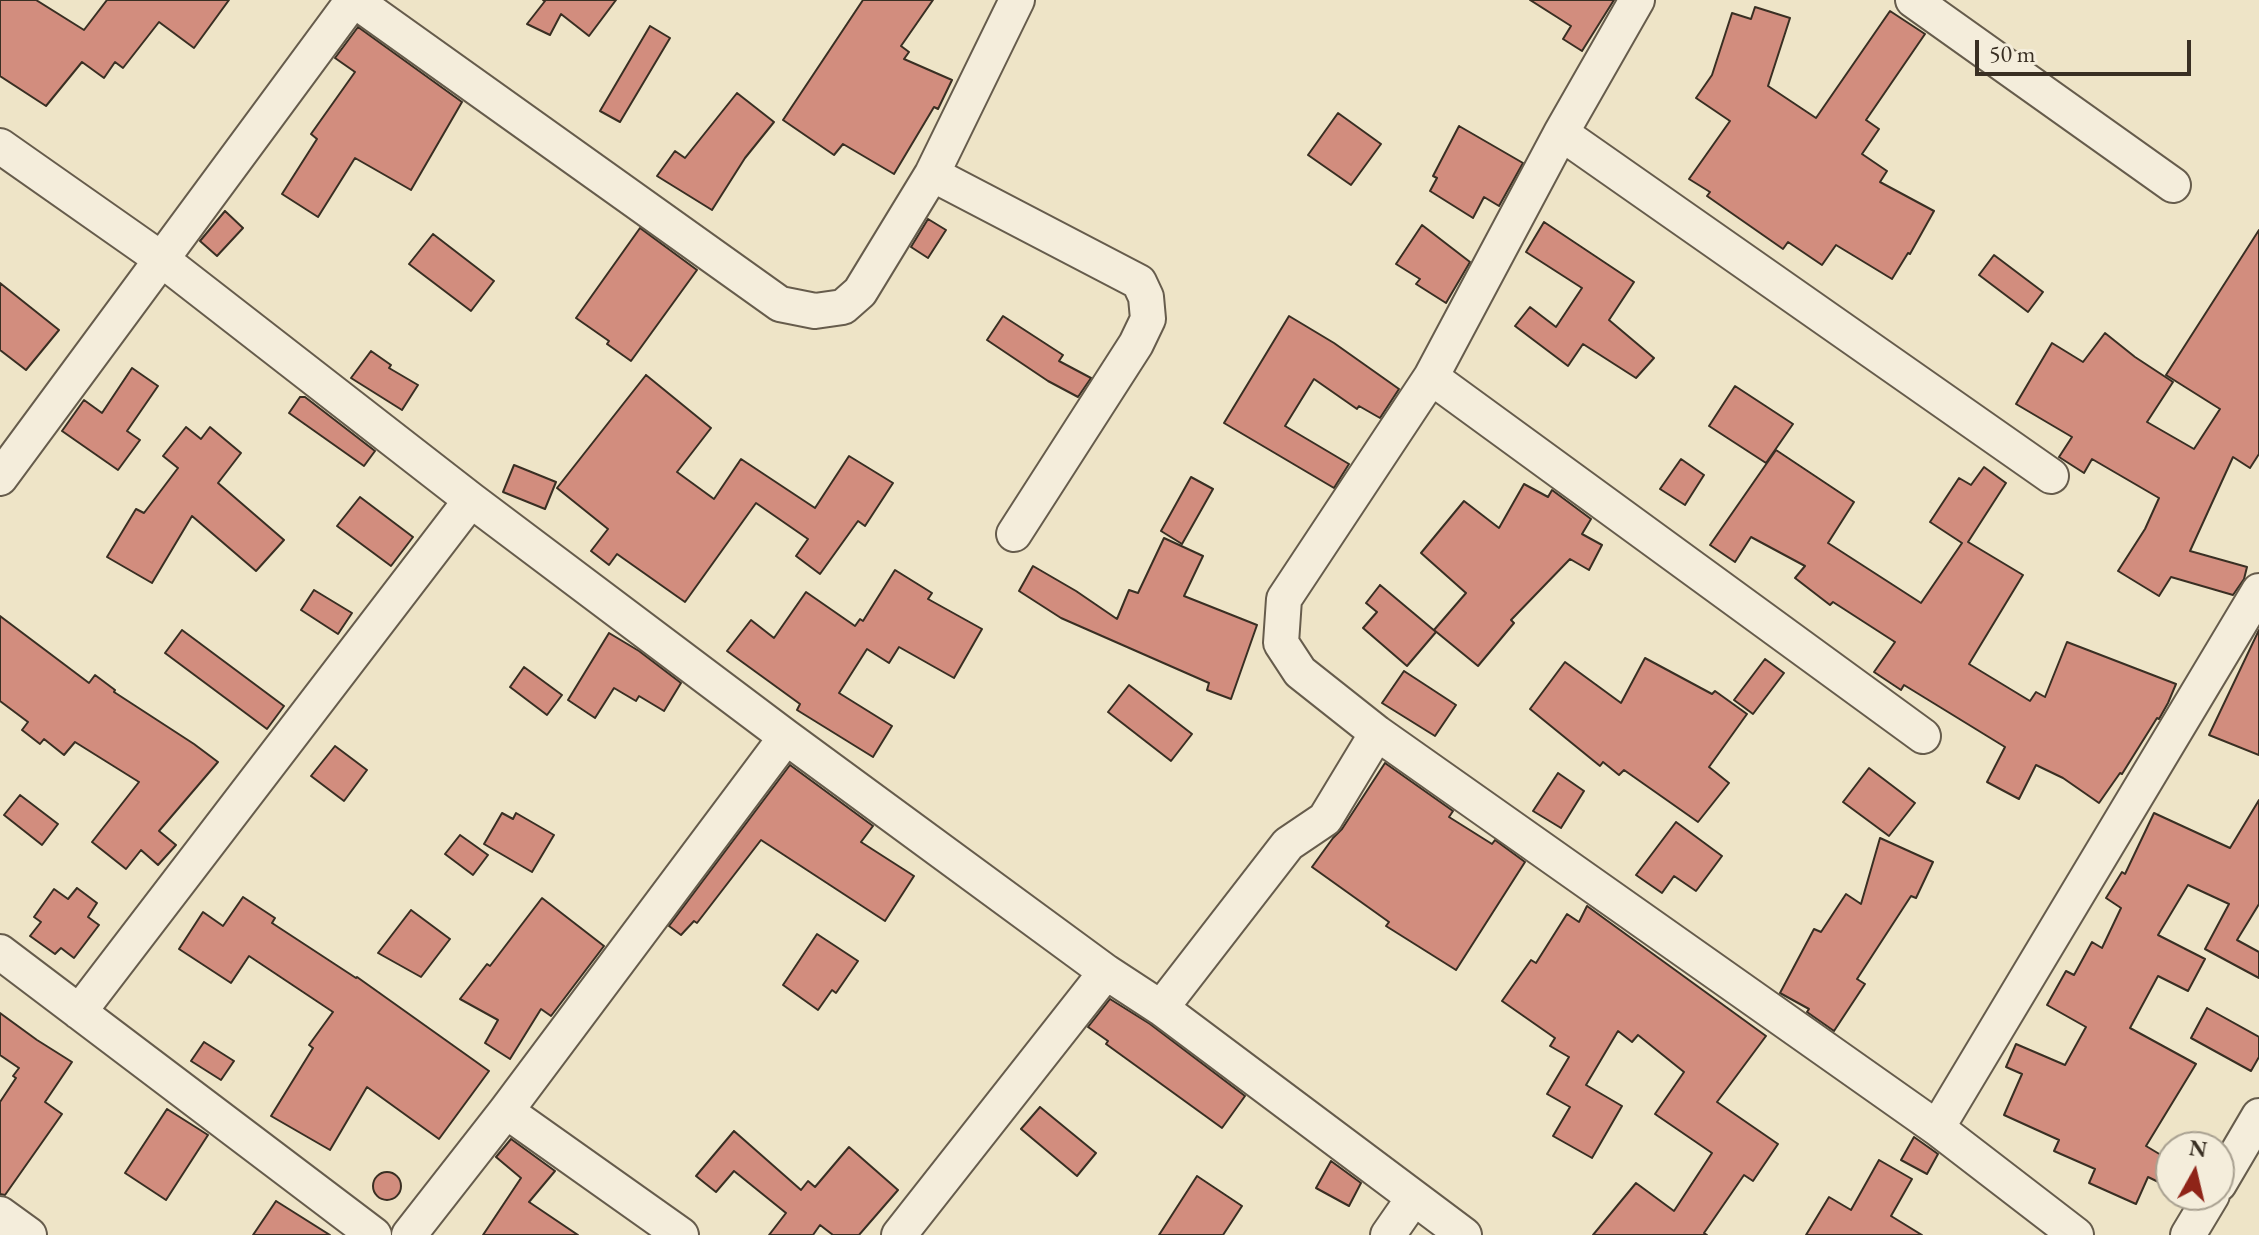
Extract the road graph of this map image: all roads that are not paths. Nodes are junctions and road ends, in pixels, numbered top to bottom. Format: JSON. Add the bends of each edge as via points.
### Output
{"nodes":[{"id":1,"x":353,"y":0,"type":"edge"},
{"id":2,"x":1017,"y":0,"type":"edge"},
{"id":3,"x":1637,"y":0,"type":"edge"},
{"id":4,"x":1913,"y":0,"type":"edge"},
{"id":5,"x":1561,"y":133,"type":"junction"},
{"id":6,"x":0,"y":146,"type":"edge"},
{"id":7,"x":932,"y":174,"type":"junction"},
{"id":8,"x":2173,"y":185,"type":"dead end"},
{"id":9,"x":161,"y":259,"type":"junction"},
{"id":10,"x":1431,"y":377,"type":"junction"},
{"id":11,"x":2051,"y":476,"type":"dead end"},
{"id":12,"x":0,"y":478,"type":"edge"},
{"id":13,"x":471,"y":500,"type":"junction"},
{"id":14,"x":1014,"y":534,"type":"dead end"},
{"id":15,"x":2259,"y":591,"type":"edge"},
{"id":16,"x":1377,"y":733,"type":"junction"},
{"id":17,"x":1923,"y":736,"type":"dead end"},
{"id":18,"x":786,"y":737,"type":"junction"},
{"id":19,"x":0,"y":952,"type":"edge"},
{"id":20,"x":1106,"y":972,"type":"junction"},
{"id":21,"x":1161,"y":1008,"type":"junction"},
{"id":22,"x":79,"y":1012,"type":"junction"},
{"id":23,"x":506,"y":1111,"type":"junction"},
{"id":24,"x":2259,"y":1116,"type":"edge"},
{"id":25,"x":1937,"y":1128,"type":"junction"},
{"id":26,"x":2235,"y":1157,"type":"edge"},
{"id":27,"x":1413,"y":1199,"type":"junction"},
{"id":28,"x":2202,"y":1211,"type":"edge"},
{"id":29,"x":0,"y":1214,"type":"edge"},
{"id":30,"x":29,"y":1235,"type":"edge"},
{"id":31,"x":374,"y":1235,"type":"edge"},
{"id":32,"x":409,"y":1235,"type":"edge"},
{"id":33,"x":681,"y":1235,"type":"edge"},
{"id":34,"x":899,"y":1235,"type":"edge"},
{"id":35,"x":1388,"y":1235,"type":"edge"},
{"id":36,"x":1464,"y":1235,"type":"edge"},
{"id":37,"x":2076,"y":1235,"type":"edge"},
{"id":38,"x":2188,"y":1235,"type":"edge"}],
"edges":[{"from":1,"to":7,"type":"street","via":[[780,304],[815,311],[843,307],[860,292]]},
{"from":1,"to":9,"type":"street"},
{"from":2,"to":7,"type":"street"},
{"from":3,"to":5,"type":"street"},
{"from":4,"to":8,"type":"street"},
{"from":5,"to":10,"type":"street"},
{"from":5,"to":11,"type":"street"},
{"from":6,"to":9,"type":"street"},
{"from":7,"to":14,"type":"street","via":[[1139,282],[1146,297],[1148,319],[1136,344]]},
{"from":9,"to":12,"type":"street"},
{"from":9,"to":13,"type":"street"},
{"from":10,"to":16,"type":"street","via":[[1284,599],[1281,643],[1300,672]]},
{"from":10,"to":17,"type":"street"},
{"from":13,"to":18,"type":"street"},
{"from":13,"to":22,"type":"street"},
{"from":15,"to":25,"type":"street"},
{"from":16,"to":21,"type":"street","via":[[1325,819],[1288,844]]},
{"from":16,"to":25,"type":"street"},
{"from":18,"to":20,"type":"street"},
{"from":18,"to":23,"type":"street"},
{"from":19,"to":22,"type":"street"},
{"from":20,"to":21,"type":"street"},
{"from":20,"to":34,"type":"street"},
{"from":21,"to":27,"type":"street"},
{"from":22,"to":31,"type":"street"},
{"from":23,"to":32,"type":"street"},
{"from":23,"to":33,"type":"street"},
{"from":24,"to":26,"type":"street"},
{"from":25,"to":37,"type":"street"},
{"from":27,"to":35,"type":"street"},
{"from":27,"to":36,"type":"street"},
{"from":28,"to":38,"type":"street"},
{"from":29,"to":30,"type":"street"}]}
